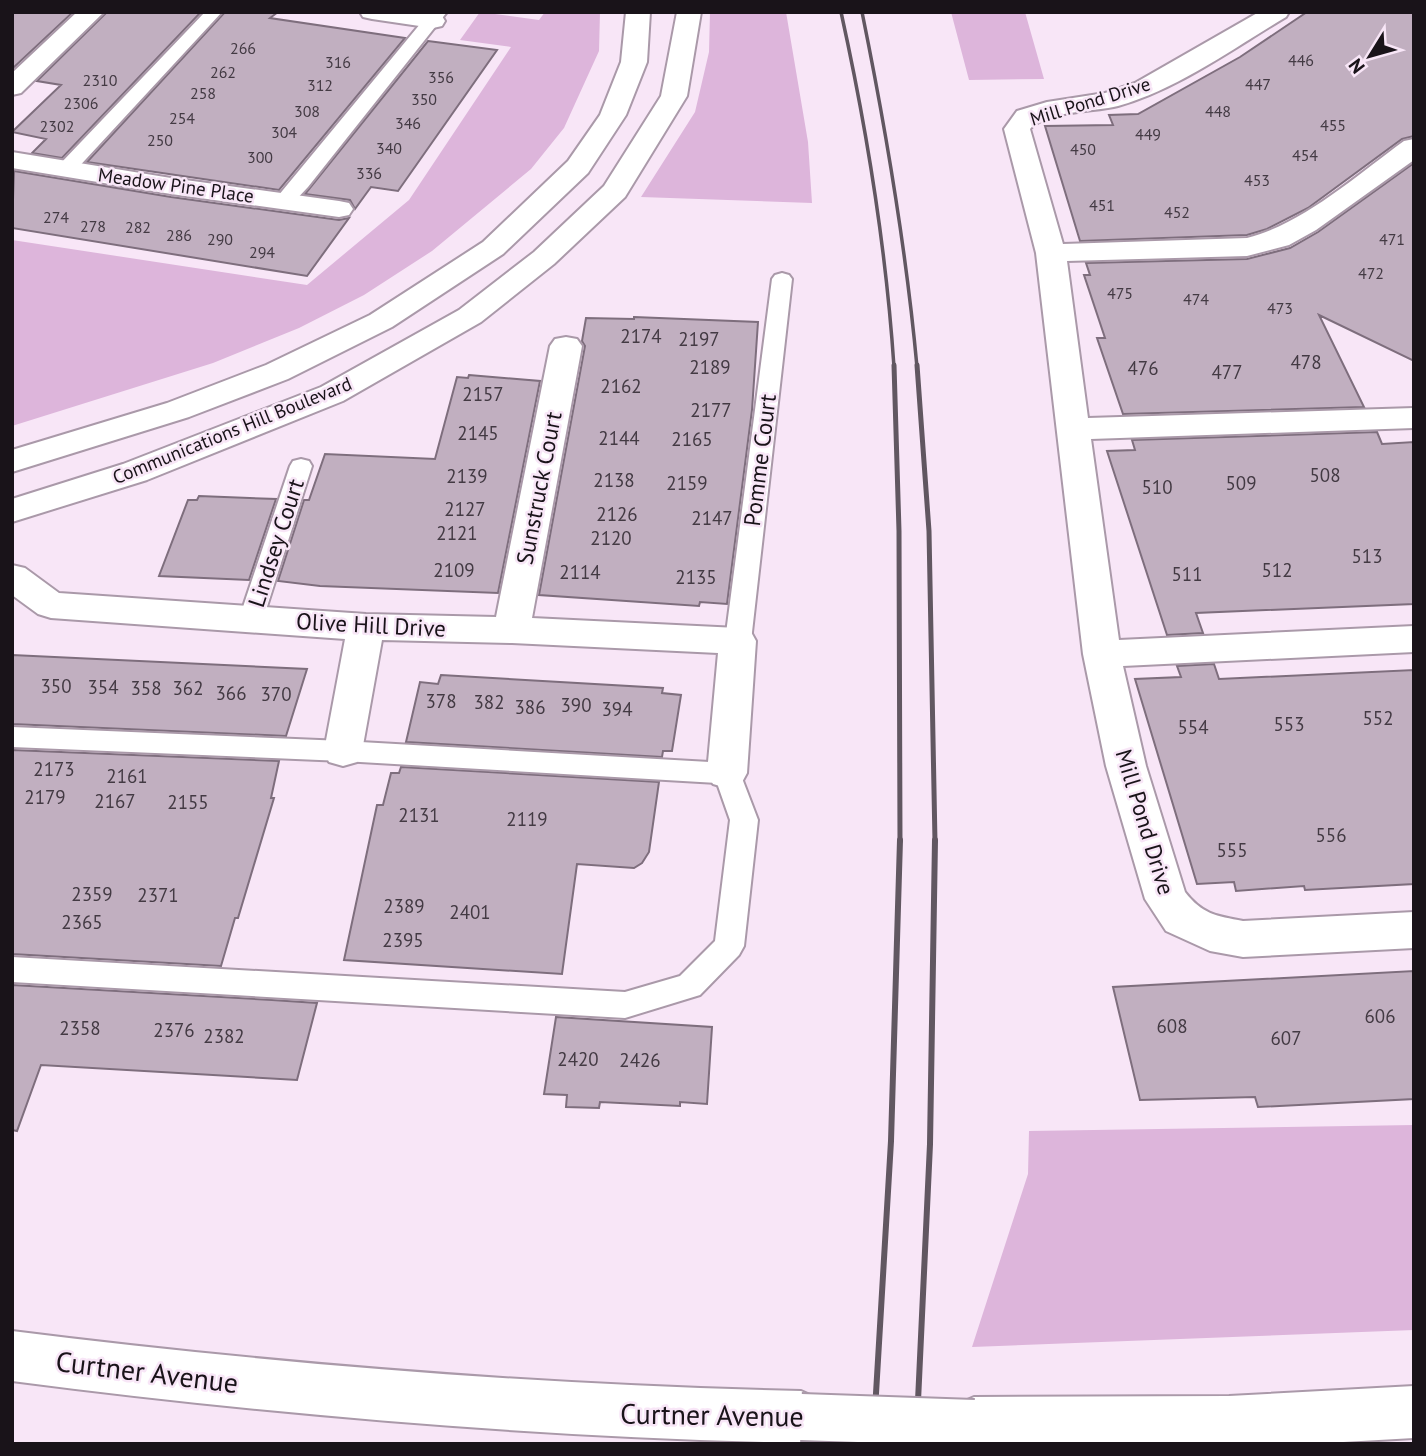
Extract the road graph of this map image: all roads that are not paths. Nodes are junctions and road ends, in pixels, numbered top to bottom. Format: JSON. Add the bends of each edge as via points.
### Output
{"nodes":[{"id":1,"x":92,"y":12,"type":"edge"},
{"id":2,"x":214,"y":12,"type":"edge"},
{"id":3,"x":372,"y":12,"type":"edge"},
{"id":4,"x":638,"y":12,"type":"edge"},
{"id":5,"x":688,"y":12,"type":"edge"},
{"id":6,"x":1277,"y":12,"type":"edge"},
{"id":7,"x":436,"y":17,"type":"edge"},
{"id":8,"x":12,"y":88,"type":"edge"},
{"id":9,"x":1414,"y":147,"type":"edge"},
{"id":10,"x":12,"y":160,"type":"edge"},
{"id":11,"x":67,"y":168,"type":"junction"},
{"id":12,"x":285,"y":200,"type":"junction"},
{"id":13,"x":339,"y":209,"type":"dead end"},
{"id":14,"x":1051,"y":253,"type":"junction"},
{"id":15,"x":782,"y":279,"type":"dead end"},
{"id":16,"x":566,"y":346,"type":"dead end"},
{"id":17,"x":1414,"y":418,"type":"edge"},
{"id":18,"x":1075,"y":429,"type":"junction"},
{"id":19,"x":12,"y":461,"type":"edge"},
{"id":20,"x":301,"y":467,"type":"dead end"},
{"id":21,"x":12,"y":511,"type":"edge"},
{"id":22,"x":12,"y":577,"type":"edge"},
{"id":23,"x":251,"y":619,"type":"junction"},
{"id":24,"x":366,"y":627,"type":"junction"},
{"id":25,"x":512,"y":630,"type":"junction"},
{"id":26,"x":1414,"y":639,"type":"edge"},
{"id":27,"x":738,"y":641,"type":"junction"},
{"id":28,"x":1102,"y":654,"type":"junction"},
{"id":29,"x":12,"y":737,"type":"edge"},
{"id":30,"x":343,"y":751,"type":"junction"},
{"id":31,"x":727,"y":773,"type":"junction"},
{"id":32,"x":1414,"y":930,"type":"edge"},
{"id":33,"x":12,"y":969,"type":"edge"},
{"id":34,"x":12,"y":1356,"type":"edge"},
{"id":35,"x":1414,"y":1412,"type":"edge"}],
"edges":[{"from":1,"to":8,"type":"street"},
{"from":2,"to":11,"type":"lane"},
{"from":3,"to":7,"type":"street"},
{"from":4,"to":19,"type":"street","name":"Communications Hill Boulevard","via":[[634,62],[612,115],[578,167],[493,248],[381,321],[277,372],[178,410]]},
{"from":5,"to":21,"type":"street","name":"Communications Hill Boulevard","via":[[674,96],[615,191],[544,258],[470,316],[332,394],[135,472]]},
{"from":6,"to":14,"type":"street","name":"Mill Pond Drive","via":[[1144,89],[1026,117],[1017,130]]},
{"from":7,"to":12,"type":"lane"},
{"from":9,"to":14,"type":"street","via":[[1279,239],[1247,247]]},
{"from":10,"to":11,"type":"street","name":"Meadow Pine Place"},
{"from":11,"to":12,"type":"street","name":"Meadow Pine Place"},
{"from":12,"to":13,"type":"street","name":"Meadow Pine Place"},
{"from":14,"to":18,"type":"street","name":"Mill Pond Drive"},
{"from":15,"to":27,"type":"lane","name":"Pomme Court"},
{"from":16,"to":25,"type":"street","name":"Sunstruck Court"},
{"from":17,"to":18,"type":"street"},
{"from":18,"to":28,"type":"street","name":"Mill Pond Drive"},
{"from":20,"to":23,"type":"lane","name":"Lindsey Court"},
{"from":22,"to":23,"type":"street","name":"Olive Hill Drive","via":[[51,605]]},
{"from":23,"to":24,"type":"street","name":"Olive Hill Drive"},
{"from":24,"to":25,"type":"street","name":"Olive Hill Drive"},
{"from":24,"to":30,"type":"street"},
{"from":25,"to":27,"type":"street","name":"Olive Hill Drive"},
{"from":26,"to":28,"type":"street"},
{"from":27,"to":31,"type":"street"},
{"from":28,"to":32,"type":"street","name":"Mill Pond Drive","via":[[1126,766],[1166,898],[1181,919],[1210,933],[1243,939]]},
{"from":29,"to":30,"type":"lane"},
{"from":30,"to":31,"type":"lane"},
{"from":31,"to":33,"type":"lane","via":[[744,820],[729,946],[690,986],[625,1005]]},
{"from":34,"to":35,"type":"street","name":"Curtner Avenue","bridge":true,"via":[[188,1379],[498,1407],[648,1415],[974,1423],[1229,1422]]}]}
